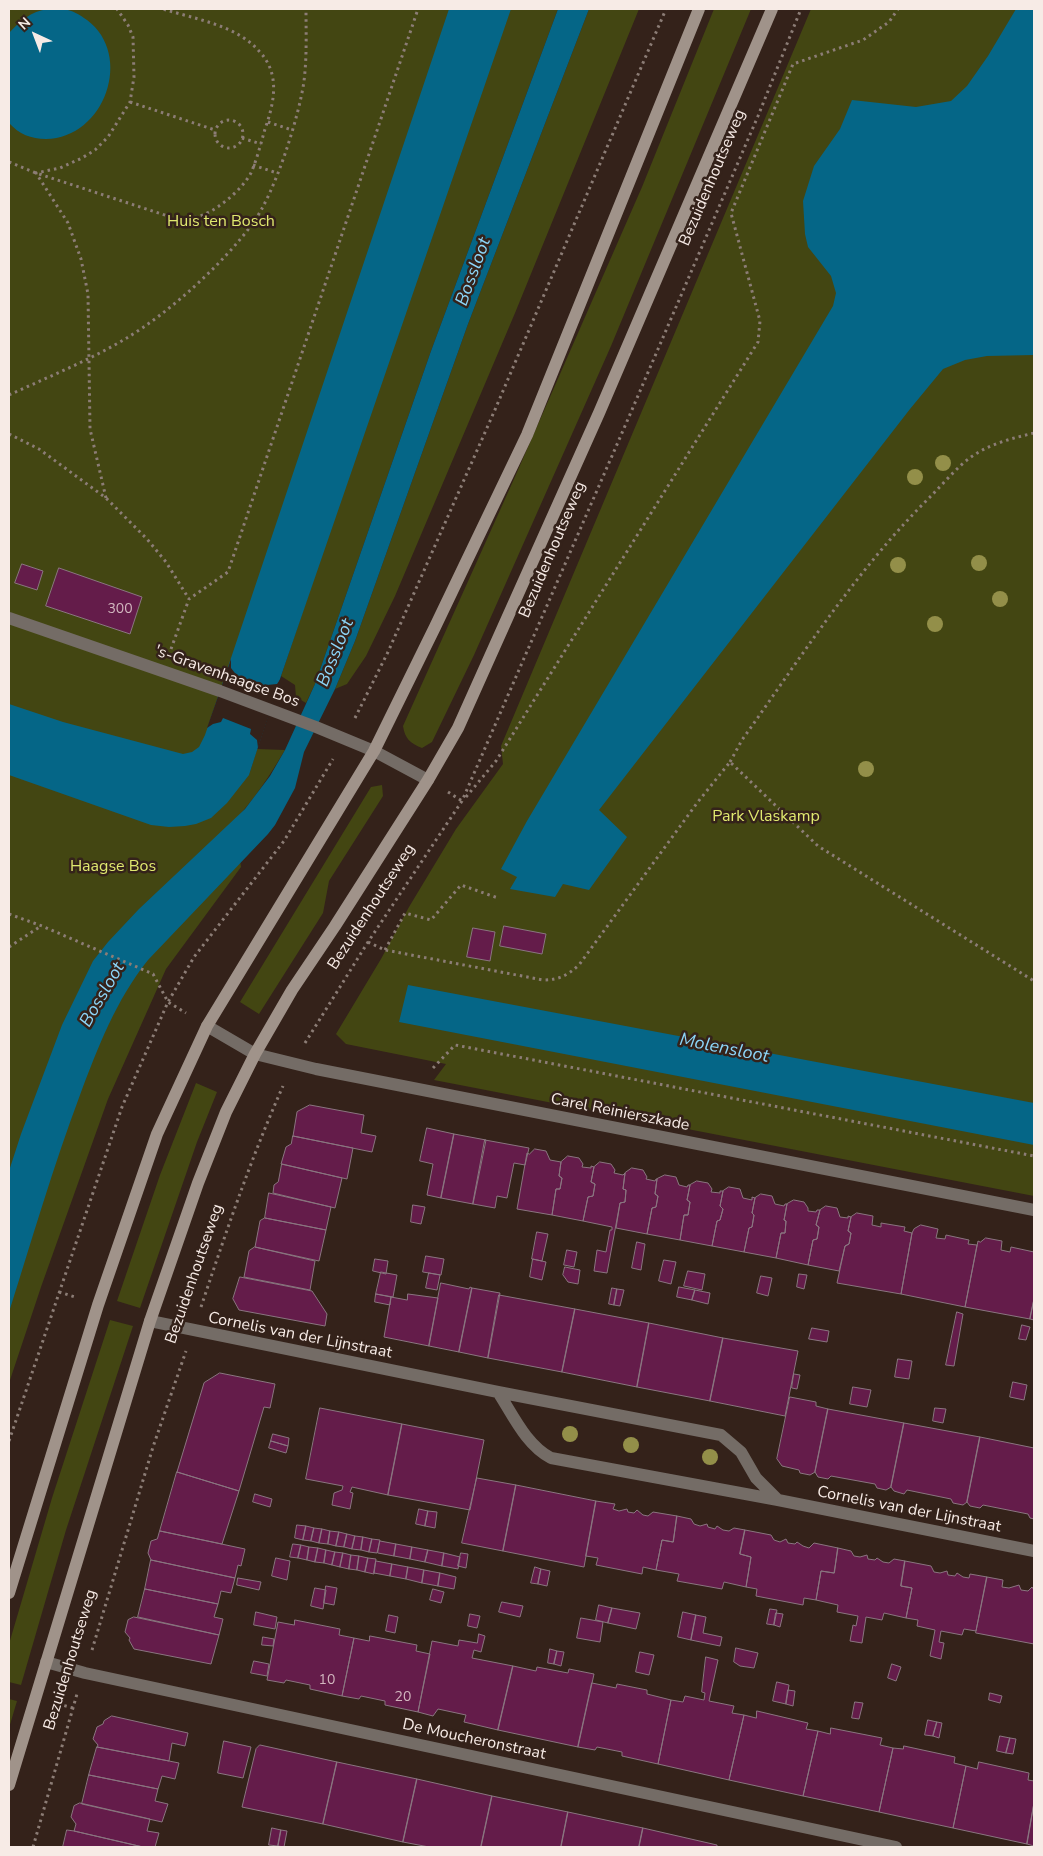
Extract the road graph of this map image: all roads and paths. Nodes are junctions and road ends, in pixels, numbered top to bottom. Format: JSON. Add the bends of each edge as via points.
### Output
{"nodes":[{"id":1,"x":117,"y":9,"type":"edge"},
{"id":2,"x":163,"y":9,"type":"edge"},
{"id":3,"x":306,"y":9,"type":"edge"},
{"id":4,"x":418,"y":9,"type":"edge"},
{"id":5,"x":699,"y":9,"type":"edge"},
{"id":6,"x":772,"y":9,"type":"edge"},
{"id":7,"x":801,"y":9,"type":"edge"},
{"id":8,"x":898,"y":9,"type":"edge"},
{"id":9,"x":130,"y":102,"type":"junction"},
{"id":10,"x":268,"y":122,"type":"junction"},
{"id":11,"x":215,"y":130,"type":"junction"},
{"id":12,"x":292,"y":130,"type":"junction"},
{"id":13,"x":242,"y":138,"type":"junction"},
{"id":14,"x":260,"y":144,"type":"junction"},
{"id":15,"x":10,"y":162,"type":"edge"},
{"id":16,"x":253,"y":165,"type":"junction"},
{"id":17,"x":36,"y":173,"type":"junction"},
{"id":18,"x":278,"y":173,"type":"junction"},
{"id":19,"x":89,"y":359,"type":"junction"},
{"id":20,"x":9,"y":395,"type":"edge"},
{"id":21,"x":1034,"y":433,"type":"edge"},
{"id":22,"x":9,"y":434,"type":"edge"},
{"id":23,"x":106,"y":498,"type":"junction"},
{"id":24,"x":189,"y":599,"type":"junction"},
{"id":25,"x":9,"y":618,"type":"edge"},
{"id":26,"x":163,"y":671,"type":"junction"},
{"id":27,"x":374,"y":751,"type":"junction"},
{"id":28,"x":730,"y":762,"type":"junction"},
{"id":29,"x":428,"y":780,"type":"junction"},
{"id":30,"x":462,"y":801,"type":"junction"},
{"id":31,"x":498,"y":898,"type":"dead end"},
{"id":32,"x":9,"y":914,"type":"edge"},
{"id":33,"x":42,"y":926,"type":"junction"},
{"id":34,"x":368,"y":942,"type":"junction"},
{"id":35,"x":9,"y":947,"type":"edge"},
{"id":36,"x":386,"y":950,"type":"junction"},
{"id":37,"x":1034,"y":981,"type":"edge"},
{"id":38,"x":168,"y":1002,"type":"dead end"},
{"id":39,"x":207,"y":1026,"type":"junction"},
{"id":40,"x":255,"y":1054,"type":"junction"},
{"id":41,"x":292,"y":1063,"type":"junction"},
{"id":42,"x":437,"y":1065,"type":"dead end"},
{"id":43,"x":1034,"y":1156,"type":"edge"},
{"id":44,"x":1034,"y":1210,"type":"edge"},
{"id":45,"x":150,"y":1321,"type":"junction"},
{"id":46,"x":193,"y":1331,"type":"junction"},
{"id":47,"x":498,"y":1392,"type":"junction"},
{"id":48,"x":778,"y":1500,"type":"junction"},
{"id":49,"x":1034,"y":1551,"type":"edge"},
{"id":50,"x":9,"y":1593,"type":"edge"},
{"id":51,"x":46,"y":1662,"type":"junction"},
{"id":52,"x":84,"y":1673,"type":"junction"},
{"id":53,"x":9,"y":1785,"type":"edge"},
{"id":54,"x":33,"y":1847,"type":"edge"},
{"id":55,"x":896,"y":1847,"type":"edge"}],
"edges":[{"from":1,"to":9,"type":"path","via":[[133,37],[134,77]]},
{"from":2,"to":10,"type":"path","via":[[231,31],[247,39],[261,52],[272,72],[274,94]]},
{"from":3,"to":12,"type":"path","via":[[304,80]]},
{"from":4,"to":24,"type":"path","via":[[228,572]]},
{"from":5,"to":27,"type":"main road","via":[[527,435]]},
{"from":6,"to":29,"type":"main road","name":"Bezuidenhoutseweg","via":[[502,634],[458,728]]},
{"from":7,"to":30,"type":"path","name":"Bezuidenhoutseweg"},
{"from":8,"to":30,"type":"path","via":[[889,22],[863,40],[793,64],[731,213],[760,321],[758,342],[496,761]]},
{"from":9,"to":11,"type":"path"},
{"from":9,"to":17,"type":"path","via":[[108,137],[95,150],[60,168]]},
{"from":10,"to":12,"type":"path"},
{"from":10,"to":14,"type":"path"},
{"from":11,"to":13,"type":"path","via":[[224,122],[233,121],[240,126]]},
{"from":11,"to":13,"type":"path","via":[[216,140],[227,148],[236,146]]},
{"from":12,"to":18,"type":"path"},
{"from":13,"to":14,"type":"path"},
{"from":14,"to":16,"type":"path"},
{"from":15,"to":17,"type":"path"},
{"from":16,"to":17,"type":"path","via":[[237,190],[224,202],[193,218],[177,219]]},
{"from":16,"to":18,"type":"path"},
{"from":17,"to":19,"type":"path","via":[[68,223],[80,259],[88,294]]},
{"from":18,"to":19,"type":"path","via":[[254,222],[201,280],[150,323]]},
{"from":19,"to":20,"type":"path"},
{"from":19,"to":23,"type":"path","via":[[90,429]]},
{"from":21,"to":28,"type":"path","via":[[1003,440],[971,456],[913,513],[867,566],[742,740]]},
{"from":22,"to":23,"type":"path","via":[[39,449]]},
{"from":23,"to":24,"type":"path","via":[[157,550]]},
{"from":24,"to":26,"type":"path"},
{"from":25,"to":26,"type":"street","name":"'s-Gravenhaagse Bos"},
{"from":26,"to":27,"type":"street","name":"'s-Gravenhaagse Bos"},
{"from":27,"to":29,"type":"street","name":"'s-Gravenhaagse Bos"},
{"from":27,"to":39,"type":"main road"},
{"from":28,"to":36,"type":"path","via":[[579,965],[567,976],[543,980]]},
{"from":28,"to":37,"type":"path","via":[[818,846]]},
{"from":29,"to":40,"type":"main road","name":"Bezuidenhoutseweg","via":[[292,990]]},
{"from":30,"to":34,"type":"path","name":"Bezuidenhoutseweg"},
{"from":31,"to":36,"type":"path","via":[[461,885],[431,920],[405,914]]},
{"from":32,"to":33,"type":"path"},
{"from":33,"to":35,"type":"path"},
{"from":33,"to":38,"type":"path","via":[[153,974]]},
{"from":34,"to":36,"type":"path"},
{"from":34,"to":41,"type":"path","name":"Bezuidenhoutseweg"},
{"from":39,"to":40,"type":"street","name":"Carel Reinierszkade"},
{"from":39,"to":50,"type":"main road","via":[[157,1134],[134,1199]]},
{"from":40,"to":41,"type":"street","name":"Carel Reinierszkade"},
{"from":40,"to":45,"type":"main road","name":"Bezuidenhoutseweg","via":[[226,1112],[198,1183]]},
{"from":41,"to":44,"type":"street","name":"Carel Reinierszkade"},
{"from":41,"to":46,"type":"path","name":"Bezuidenhoutseweg","via":[[241,1189]]},
{"from":42,"to":43,"type":"path","via":[[455,1045]]},
{"from":45,"to":46,"type":"street","name":"Cornelis van der Lijnstraat"},
{"from":45,"to":51,"type":"main road","name":"Bezuidenhoutseweg"},
{"from":46,"to":47,"type":"street","name":"Cornelis van der Lijnstraat"},
{"from":46,"to":52,"type":"path","name":"Bezuidenhoutseweg","via":[[153,1447]]},
{"from":47,"to":48,"type":"street","name":"Cornelis van der Lijnstraat","via":[[721,1435],[741,1452],[756,1478]]},
{"from":47,"to":48,"type":"street","name":"Cornelis van der Lijnstraat","via":[[532,1445],[551,1458]]},
{"from":48,"to":49,"type":"street","name":"Cornelis van der Lijnstraat"},
{"from":51,"to":52,"type":"street","name":"De Moucheronstraat"},
{"from":51,"to":53,"type":"main road","name":"Bezuidenhoutseweg"},
{"from":52,"to":54,"type":"path","name":"Bezuidenhoutseweg"},
{"from":52,"to":55,"type":"street","name":"De Moucheronstraat"}]}
